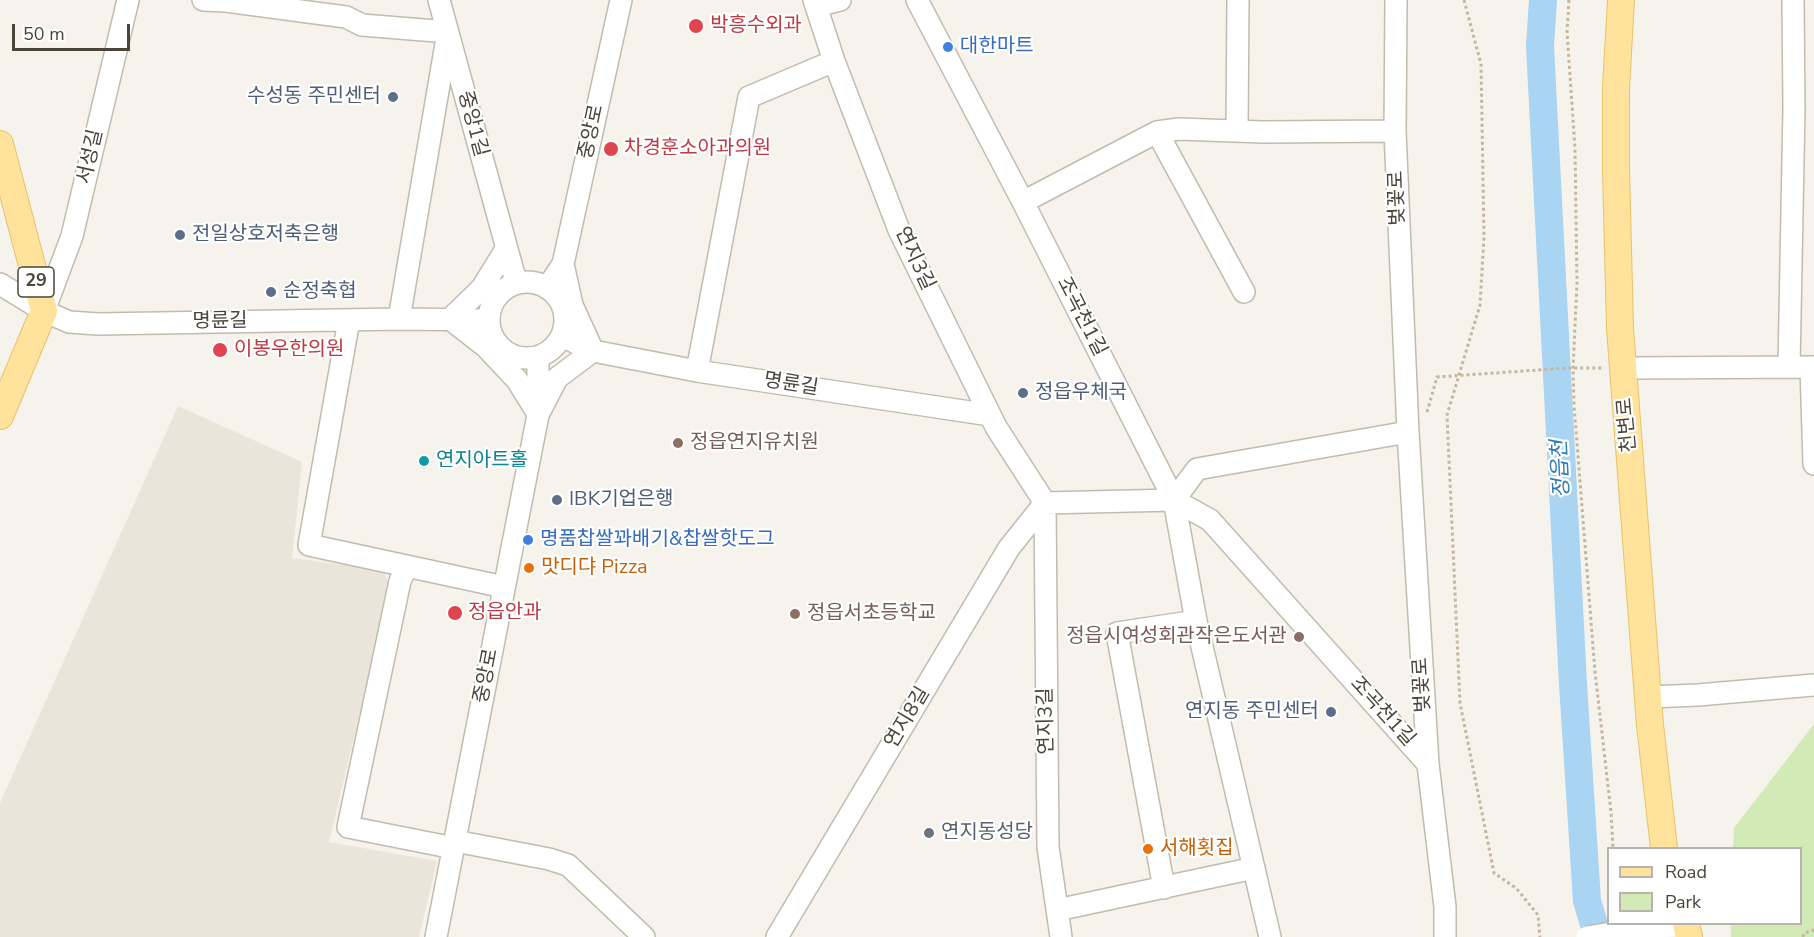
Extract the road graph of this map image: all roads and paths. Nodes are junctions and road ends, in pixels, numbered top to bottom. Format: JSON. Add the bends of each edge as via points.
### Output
{"nodes":[{"id":1,"x":128,"y":0,"type":"edge"},
{"id":2,"x":203,"y":0,"type":"edge"},
{"id":3,"x":439,"y":0,"type":"edge"},
{"id":4,"x":621,"y":0,"type":"edge"},
{"id":5,"x":840,"y":0,"type":"edge"},
{"id":6,"x":917,"y":0,"type":"edge"},
{"id":7,"x":1238,"y":0,"type":"edge"},
{"id":8,"x":1396,"y":0,"type":"edge"},
{"id":9,"x":1464,"y":0,"type":"edge"},
{"id":10,"x":1569,"y":0,"type":"edge"},
{"id":11,"x":1620,"y":0,"type":"edge"},
{"id":12,"x":1793,"y":0,"type":"edge"},
{"id":13,"x":815,"y":3,"type":"edge"},
{"id":14,"x":448,"y":32,"type":"junction"},
{"id":15,"x":834,"y":61,"type":"junction"},
{"id":16,"x":1237,"y":131,"type":"junction"},
{"id":17,"x":1395,"y":131,"type":"junction"},
{"id":18,"x":1157,"y":132,"type":"junction"},
{"id":19,"x":0,"y":144,"type":"edge"},
{"id":20,"x":1023,"y":202,"type":"junction"},
{"id":21,"x":506,"y":249,"type":"junction"},
{"id":22,"x":563,"y":264,"type":"junction"},
{"id":23,"x":516,"y":282,"type":"junction"},
{"id":24,"x":0,"y":284,"type":"edge"},
{"id":25,"x":547,"y":288,"type":"junction"},
{"id":26,"x":1244,"y":292,"type":"dead end"},
{"id":27,"x":44,"y":311,"type":"junction"},
{"id":28,"x":399,"y":319,"type":"junction"},
{"id":29,"x":450,"y":319,"type":"junction"},
{"id":30,"x":349,"y":320,"type":"junction"},
{"id":31,"x":489,"y":320,"type":"junction"},
{"id":32,"x":561,"y":336,"type":"junction"},
{"id":33,"x":593,"y":351,"type":"junction"},
{"id":34,"x":538,"y":357,"type":"junction"},
{"id":35,"x":1805,"y":367,"type":"edge"},
{"id":36,"x":1624,"y":368,"type":"junction"},
{"id":37,"x":1573,"y":369,"type":"junction"},
{"id":38,"x":697,"y":371,"type":"junction"},
{"id":39,"x":1457,"y":376,"type":"junction"},
{"id":40,"x":538,"y":415,"type":"junction"},
{"id":41,"x":990,"y":415,"type":"junction"},
{"id":42,"x":0,"y":416,"type":"edge"},
{"id":43,"x":1408,"y":432,"type":"junction"},
{"id":44,"x":1814,"y":464,"type":"edge"},
{"id":45,"x":1174,"y":500,"type":"junction"},
{"id":46,"x":1045,"y":503,"type":"junction"},
{"id":47,"x":407,"y":566,"type":"junction"},
{"id":48,"x":504,"y":587,"type":"junction"},
{"id":49,"x":1196,"y":621,"type":"junction"},
{"id":50,"x":1814,"y":685,"type":"edge"},
{"id":51,"x":1648,"y":697,"type":"junction"},
{"id":52,"x":1428,"y":764,"type":"junction"},
{"id":53,"x":454,"y":844,"type":"junction"},
{"id":54,"x":1613,"y":847,"type":"edge"},
{"id":55,"x":1664,"y":847,"type":"edge"},
{"id":56,"x":1254,"y":868,"type":"junction"},
{"id":57,"x":1164,"y":888,"type":"junction"},
{"id":58,"x":1057,"y":910,"type":"junction"},
{"id":59,"x":1687,"y":929,"type":"edge"},
{"id":60,"x":1814,"y":930,"type":"edge"},
{"id":61,"x":436,"y":937,"type":"edge"},
{"id":62,"x":644,"y":937,"type":"edge"},
{"id":63,"x":777,"y":937,"type":"edge"},
{"id":64,"x":1061,"y":937,"type":"edge"},
{"id":65,"x":1270,"y":937,"type":"edge"},
{"id":66,"x":1444,"y":937,"type":"edge"},
{"id":67,"x":1540,"y":937,"type":"edge"},
{"id":68,"x":1587,"y":937,"type":"edge"},
{"id":69,"x":1803,"y":937,"type":"edge"}],
"edges":[{"from":1,"to":27,"type":"street","name":"서성길","via":[[72,236]]},
{"from":2,"to":14,"type":"street","via":[[346,17],[362,25]]},
{"from":3,"to":14,"type":"street","name":"중앙1길"},
{"from":4,"to":22,"type":"street","name":"중앙로"},
{"from":5,"to":13,"type":"street"},
{"from":6,"to":20,"type":"street","name":"조곡천1길"},
{"from":7,"to":16,"type":"street"},
{"from":8,"to":17,"type":"street","name":"벚꽃로"},
{"from":9,"to":39,"type":"path","via":[[1481,64],[1484,237],[1480,305]]},
{"from":10,"to":37,"type":"path","via":[[1577,283]]},
{"from":11,"to":36,"type":"main road","name":"천변로","via":[[1616,169]]},
{"from":12,"to":35,"type":"street"},
{"from":13,"to":15,"type":"street","name":"연지3길"},
{"from":14,"to":21,"type":"street","name":"중앙1길"},
{"from":14,"to":28,"type":"street"},
{"from":15,"to":38,"type":"street","via":[[749,97]]},
{"from":15,"to":41,"type":"street","name":"연지3길","via":[[899,230]]},
{"from":16,"to":17,"type":"street"},
{"from":16,"to":18,"type":"street"},
{"from":17,"to":43,"type":"street","name":"벚꽃로"},
{"from":18,"to":20,"type":"street"},
{"from":18,"to":26,"type":"street"},
{"from":19,"to":27,"type":"main road","number":"29"},
{"from":20,"to":45,"type":"street","name":"조곡천1길"},
{"from":21,"to":22,"type":"street","via":[[519,268],[543,273]]},
{"from":21,"to":23,"type":"street","name":"중앙1길"},
{"from":21,"to":29,"type":"street","via":[[482,288]]},
{"from":22,"to":25,"type":"street"},
{"from":22,"to":33,"type":"street","via":[[572,305]]},
{"from":23,"to":25,"type":"street","via":[[529,280]]},
{"from":23,"to":31,"type":"street","via":[[496,296],[489,308]]},
{"from":24,"to":27,"type":"street","name":"명륜길"},
{"from":25,"to":32,"type":"street","via":[[563,307],[566,322]]},
{"from":27,"to":30,"type":"street","name":"명륜길","via":[[69,322],[98,324]]},
{"from":27,"to":42,"type":"main road","number":"29"},
{"from":28,"to":29,"type":"street","name":"명륜길"},
{"from":28,"to":30,"type":"street","name":"명륜길"},
{"from":29,"to":31,"type":"street","name":"명륜길"},
{"from":29,"to":40,"type":"street","via":[[486,347],[516,380]]},
{"from":30,"to":47,"type":"street","via":[[309,545]]},
{"from":31,"to":34,"type":"street","via":[[502,350],[516,357]]},
{"from":32,"to":33,"type":"street","name":"명륜길"},
{"from":32,"to":34,"type":"street","via":[[555,346]]},
{"from":33,"to":38,"type":"street","name":"명륜길"},
{"from":33,"to":40,"type":"street","via":[[557,378]]},
{"from":34,"to":40,"type":"street"},
{"from":35,"to":36,"type":"street"},
{"from":35,"to":44,"type":"street"},
{"from":36,"to":37,"type":"path"},
{"from":36,"to":51,"type":"main road","name":"천변로"},
{"from":37,"to":39,"type":"path"},
{"from":37,"to":54,"type":"path","via":[[1594,661]]},
{"from":38,"to":41,"type":"street","name":"명륜길"},
{"from":39,"to":43,"type":"path","via":[[1437,377],[1424,421]]},
{"from":39,"to":67,"type":"path","via":[[1447,415],[1460,704],[1494,873],[1516,888],[1538,915]]},
{"from":40,"to":48,"type":"street","name":"중앙로"},
{"from":41,"to":46,"type":"street","name":"연지3길"},
{"from":43,"to":45,"type":"street","via":[[1197,469]]},
{"from":43,"to":52,"type":"street","name":"벚꽃로"},
{"from":45,"to":46,"type":"street"},
{"from":45,"to":49,"type":"street"},
{"from":45,"to":52,"type":"street","name":"조곡천1길","via":[[1210,520]]},
{"from":46,"to":58,"type":"street","name":"연지3길","via":[[1048,847]]},
{"from":46,"to":63,"type":"street","name":"연지8길","via":[[1009,548]]},
{"from":47,"to":48,"type":"street"},
{"from":47,"to":53,"type":"street","via":[[400,581],[348,827]]},
{"from":48,"to":53,"type":"street","name":"중앙로"},
{"from":49,"to":56,"type":"street"},
{"from":49,"to":57,"type":"street","via":[[1117,633]]},
{"from":50,"to":51,"type":"street"},
{"from":51,"to":55,"type":"main road","name":"천변로"},
{"from":52,"to":66,"type":"street","name":"벚꽃로","via":[[1445,907]]},
{"from":53,"to":61,"type":"street","name":"중앙로"},
{"from":53,"to":62,"type":"street","via":[[549,858],[568,865]]},
{"from":56,"to":57,"type":"street"},
{"from":56,"to":65,"type":"street"},
{"from":57,"to":58,"type":"street"},
{"from":58,"to":64,"type":"street","name":"연지3길"},
{"from":59,"to":68,"type":"street","bridge":true,"via":[[1649,927]]},
{"from":60,"to":69,"type":"path"}]}
